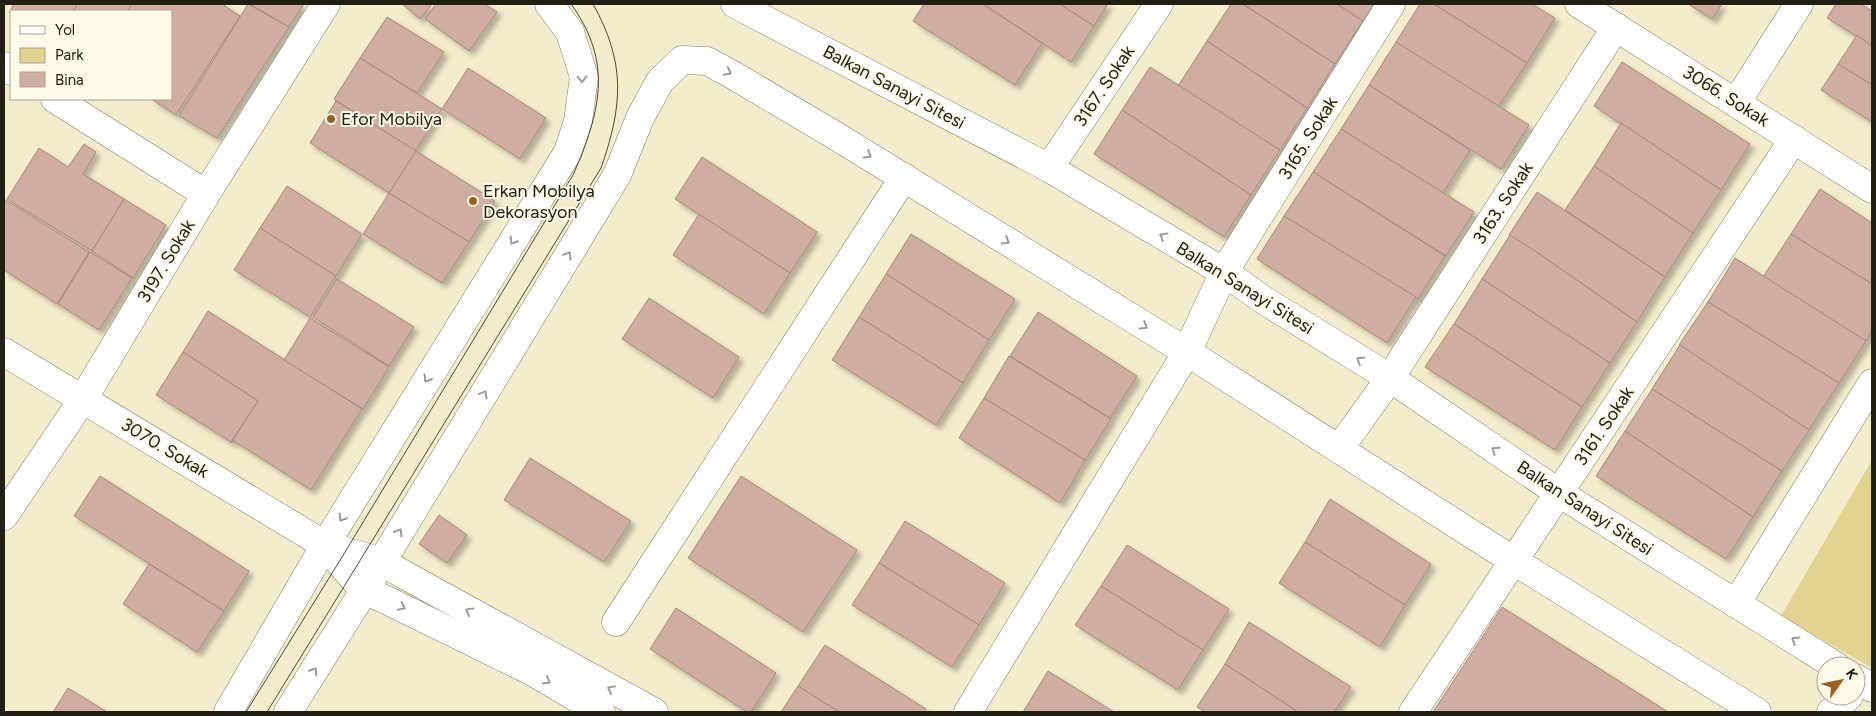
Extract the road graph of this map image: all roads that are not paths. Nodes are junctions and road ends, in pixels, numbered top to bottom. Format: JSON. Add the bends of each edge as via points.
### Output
{"nodes":[{"id":1,"x":326,"y":4,"type":"edge"},
{"id":2,"x":549,"y":4,"type":"edge"},
{"id":3,"x":735,"y":4,"type":"edge"},
{"id":4,"x":1159,"y":4,"type":"edge"},
{"id":5,"x":1391,"y":4,"type":"edge"},
{"id":6,"x":1579,"y":4,"type":"edge"},
{"id":7,"x":1799,"y":4,"type":"edge"},
{"id":8,"x":1616,"y":27,"type":"junction"},
{"id":9,"x":58,"y":100,"type":"edge"},
{"id":10,"x":1736,"y":103,"type":"junction"},
{"id":11,"x":1794,"y":139,"type":"junction"},
{"id":12,"x":1049,"y":168,"type":"junction"},
{"id":13,"x":904,"y":178,"type":"junction"},
{"id":14,"x":1872,"y":189,"type":"edge"},
{"id":15,"x":206,"y":194,"type":"junction"},
{"id":16,"x":1224,"y":272,"type":"junction"},
{"id":17,"x":4,"y":352,"type":"edge"},
{"id":18,"x":1186,"y":352,"type":"junction"},
{"id":19,"x":1390,"y":378,"type":"junction"},
{"id":20,"x":1872,"y":383,"type":"edge"},
{"id":21,"x":84,"y":399,"type":"junction"},
{"id":22,"x":1339,"y":449,"type":"junction"},
{"id":23,"x":1559,"y":493,"type":"junction"},
{"id":24,"x":4,"y":516,"type":"edge"},
{"id":25,"x":325,"y":545,"type":"junction"},
{"id":26,"x":1514,"y":561,"type":"junction"},
{"id":27,"x":381,"y":562,"type":"junction"},
{"id":28,"x":364,"y":591,"type":"junction"},
{"id":29,"x":1736,"y":604,"type":"junction"},
{"id":30,"x":616,"y":622,"type":"dead end"},
{"id":31,"x":1820,"y":656,"type":"edge"},
{"id":32,"x":228,"y":712,"type":"edge"},
{"id":33,"x":288,"y":712,"type":"edge"},
{"id":34,"x":601,"y":712,"type":"edge"},
{"id":35,"x":654,"y":712,"type":"edge"},
{"id":36,"x":968,"y":712,"type":"edge"},
{"id":37,"x":1413,"y":712,"type":"edge"},
{"id":38,"x":1757,"y":712,"type":"edge"}],
"edges":[{"from":1,"to":15,"type":"street","name":"3197. Sokak"},
{"from":2,"to":25,"type":"street","one_way":true,"via":[[570,32],[584,77],[578,121],[568,152]]},
{"from":3,"to":12,"type":"street","name":"Balkan Sanayi Sitesi"},
{"from":4,"to":12,"type":"street","name":"3167. Sokak"},
{"from":5,"to":16,"type":"street","name":"3165. Sokak"},
{"from":6,"to":8,"type":"street","name":"3066. Sokak"},
{"from":7,"to":10,"type":"street"},
{"from":8,"to":10,"type":"street","name":"3066. Sokak"},
{"from":8,"to":19,"type":"street","name":"3163. Sokak"},
{"from":9,"to":15,"type":"street"},
{"from":10,"to":11,"type":"street","name":"3066. Sokak"},
{"from":11,"to":14,"type":"street","name":"3066. Sokak"},
{"from":11,"to":23,"type":"street","name":"3161. Sokak"},
{"from":16,"to":12,"type":"street","name":"Balkan Sanayi Sitesi","one_way":true},
{"from":13,"to":18,"type":"street","one_way":true},
{"from":27,"to":13,"type":"street","one_way":true,"via":[[617,175],[640,118],[660,81],[682,60],[707,62],[733,75]]},
{"from":13,"to":30,"type":"street"},
{"from":15,"to":21,"type":"street","name":"3197. Sokak"},
{"from":16,"to":18,"type":"street","name":"3165. Sokak"},
{"from":19,"to":16,"type":"street","name":"Balkan Sanayi Sitesi","one_way":true},
{"from":17,"to":21,"type":"street","name":"3070. Sokak"},
{"from":18,"to":22,"type":"street"},
{"from":18,"to":36,"type":"street","name":"3165. Sokak"},
{"from":19,"to":22,"type":"street","name":"3163. Sokak"},
{"from":23,"to":19,"type":"street","name":"Balkan Sanayi Sitesi","one_way":true},
{"from":20,"to":29,"type":"street"},
{"from":21,"to":24,"type":"street","name":"3197. Sokak"},
{"from":21,"to":25,"type":"street","name":"3070. Sokak"},
{"from":22,"to":26,"type":"street"},
{"from":23,"to":26,"type":"street","name":"3161. Sokak"},
{"from":23,"to":29,"type":"street","name":"Balkan Sanayi Sitesi"},
{"from":25,"to":27,"type":"street"},
{"from":25,"to":28,"type":"street"},
{"from":25,"to":32,"type":"street"},
{"from":26,"to":37,"type":"street","name":"3161. Sokak"},
{"from":26,"to":38,"type":"street"},
{"from":27,"to":28,"type":"street"},
{"from":35,"to":27,"type":"street","one_way":true},
{"from":33,"to":28,"type":"street","one_way":true},
{"from":28,"to":34,"type":"street","one_way":true,"via":[[524,668]]},
{"from":31,"to":29,"type":"street","name":"Balkan Sanayi Sitesi","one_way":true}]}
